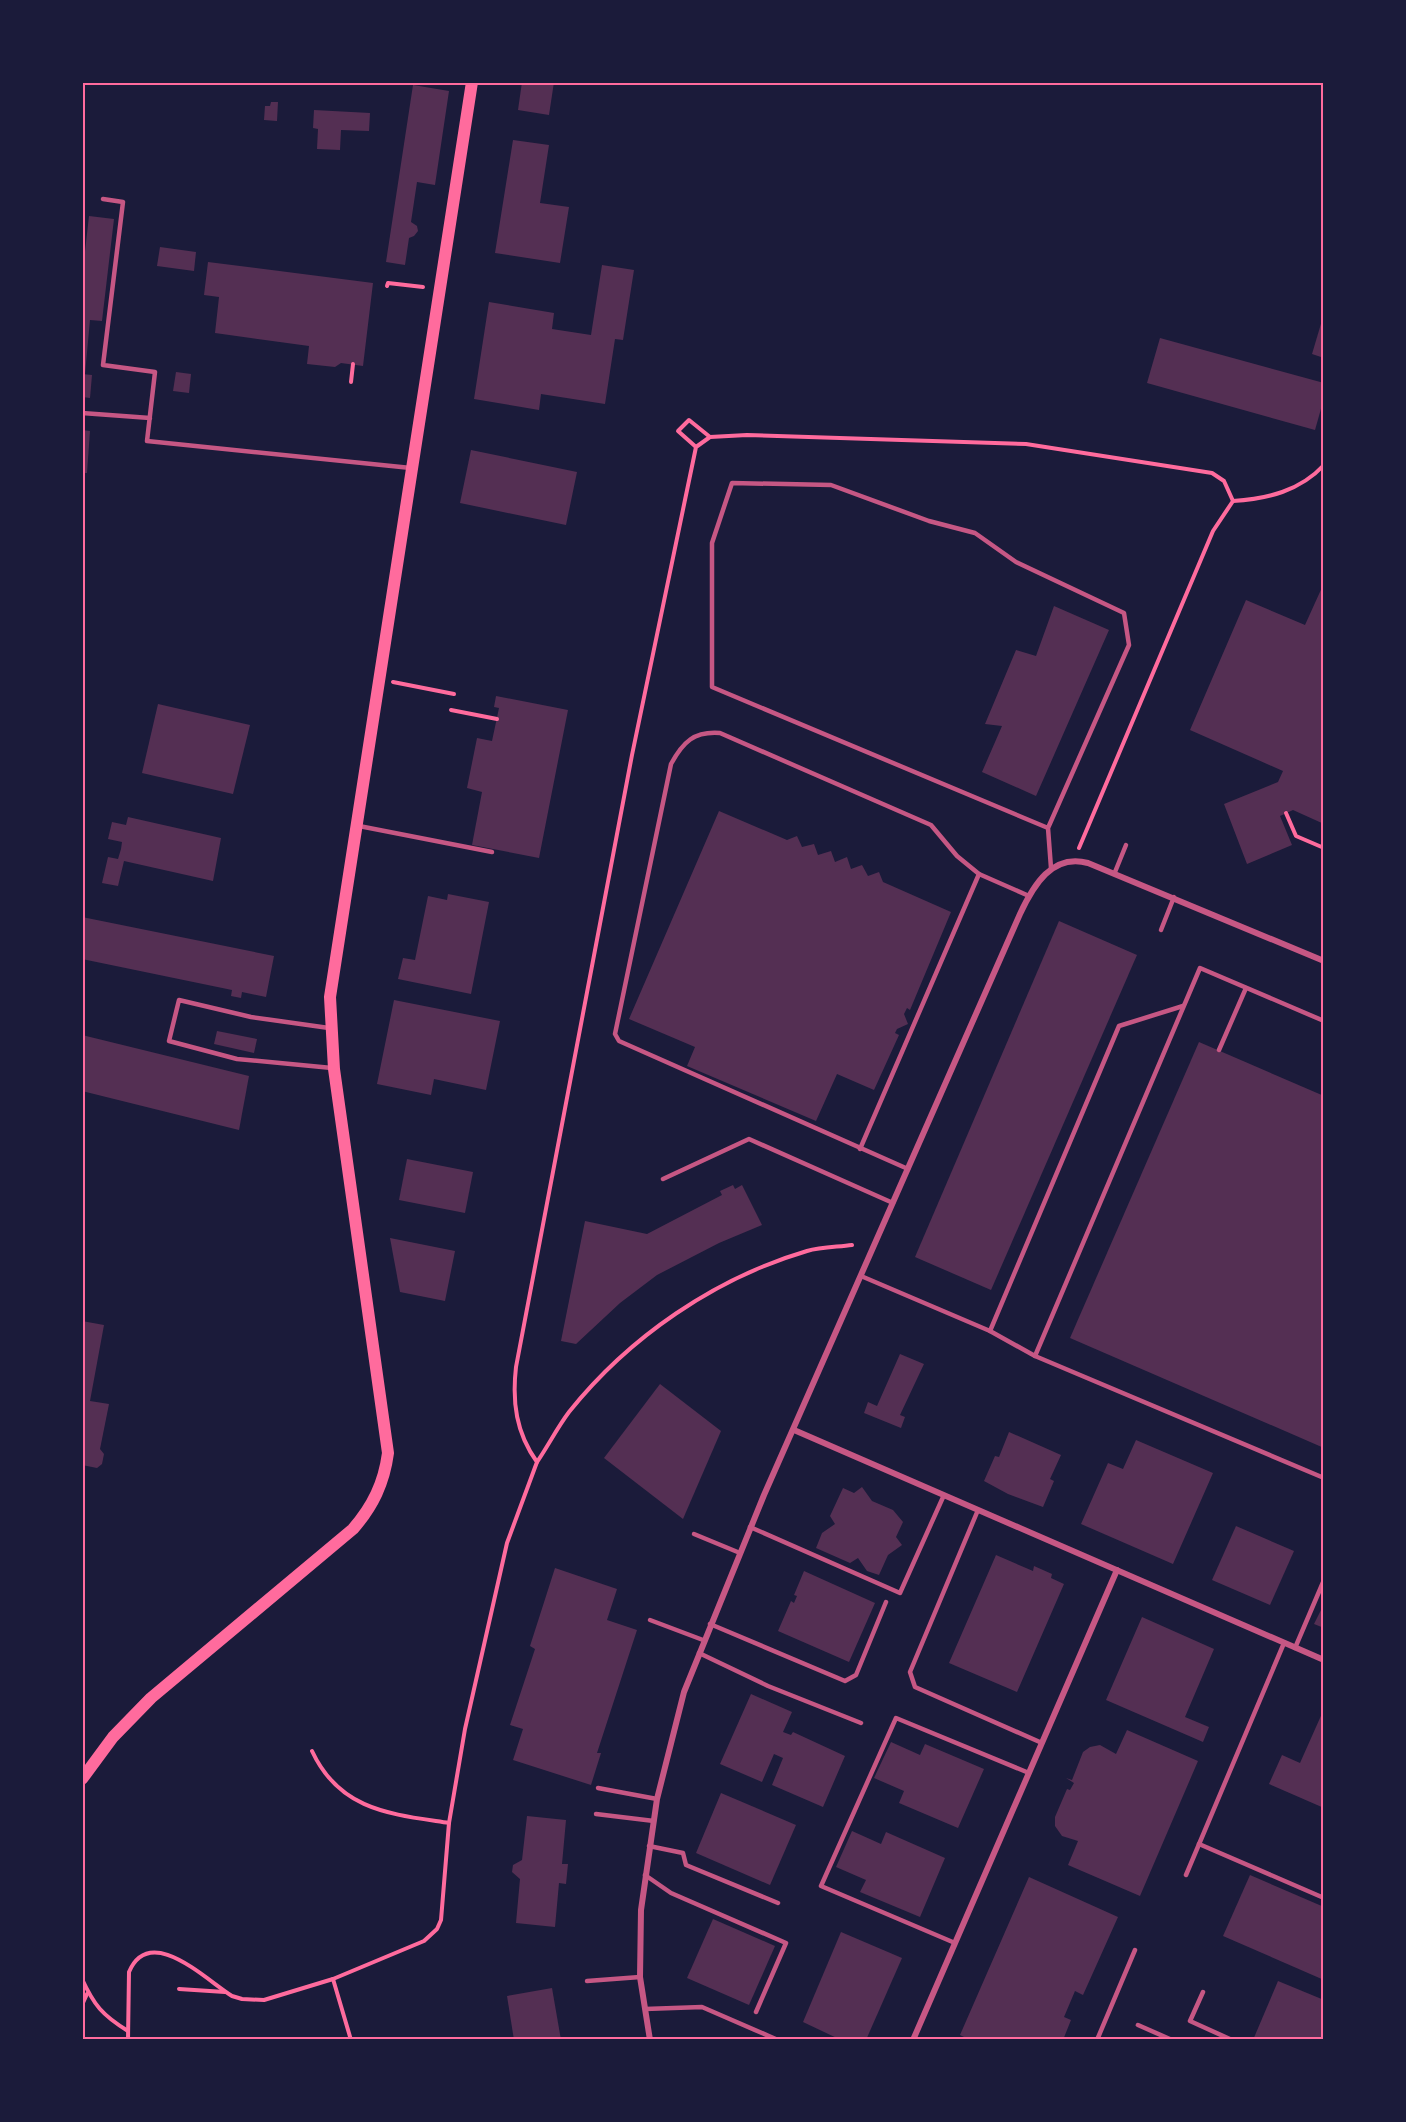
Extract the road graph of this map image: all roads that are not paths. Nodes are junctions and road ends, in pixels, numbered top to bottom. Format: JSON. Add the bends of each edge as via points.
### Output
{"nodes":[{"id":1,"x":472,"y":82,"type":"edge"},
{"id":2,"x":103,"y":199,"type":"dead end"},
{"id":3,"x":82,"y":413,"type":"edge"},
{"id":4,"x":150,"y":418,"type":"junction"},
{"id":5,"x":411,"y":468,"type":"junction"},
{"id":6,"x":357,"y":825,"type":"junction"},
{"id":7,"x":1048,"y":828,"type":"junction"},
{"id":8,"x":1126,"y":845,"type":"dead end"},
{"id":9,"x":492,"y":852,"type":"dead end"},
{"id":10,"x":1052,"y":868,"type":"junction"},
{"id":11,"x":1115,"y":872,"type":"junction"},
{"id":12,"x":979,"y":874,"type":"junction"},
{"id":13,"x":1029,"y":896,"type":"junction"},
{"id":14,"x":1174,"y":897,"type":"junction"},
{"id":15,"x":1161,"y":930,"type":"dead end"},
{"id":16,"x":1323,"y":961,"type":"edge"},
{"id":17,"x":1246,"y":988,"type":"junction"},
{"id":18,"x":1183,"y":1006,"type":"junction"},
{"id":19,"x":1323,"y":1021,"type":"edge"},
{"id":20,"x":331,"y":1029,"type":"junction"},
{"id":21,"x":1219,"y":1050,"type":"dead end"},
{"id":22,"x":334,"y":1069,"type":"junction"},
{"id":23,"x":860,"y":1149,"type":"junction"},
{"id":24,"x":908,"y":1169,"type":"junction"},
{"id":25,"x":663,"y":1179,"type":"dead end"},
{"id":26,"x":893,"y":1203,"type":"junction"},
{"id":27,"x":861,"y":1276,"type":"junction"},
{"id":28,"x":990,"y":1330,"type":"junction"},
{"id":29,"x":1035,"y":1356,"type":"junction"},
{"id":30,"x":794,"y":1430,"type":"junction"},
{"id":31,"x":1323,"y":1478,"type":"edge"},
{"id":32,"x":944,"y":1495,"type":"junction"},
{"id":33,"x":978,"y":1510,"type":"junction"},
{"id":34,"x":750,"y":1527,"type":"junction"},
{"id":35,"x":694,"y":1534,"type":"dead end"},
{"id":36,"x":740,"y":1552,"type":"junction"},
{"id":37,"x":1117,"y":1570,"type":"junction"},
{"id":38,"x":1323,"y":1580,"type":"edge"},
{"id":39,"x":886,"y":1602,"type":"dead end"},
{"id":40,"x":650,"y":1620,"type":"dead end"},
{"id":41,"x":710,"y":1624,"type":"junction"},
{"id":42,"x":703,"y":1640,"type":"junction"},
{"id":43,"x":1284,"y":1643,"type":"junction"},
{"id":44,"x":1295,"y":1648,"type":"junction"},
{"id":45,"x":699,"y":1653,"type":"junction"},
{"id":46,"x":1323,"y":1660,"type":"edge"},
{"id":47,"x":861,"y":1723,"type":"dead end"},
{"id":48,"x":1042,"y":1743,"type":"junction"},
{"id":49,"x":1029,"y":1773,"type":"junction"},
{"id":50,"x":82,"y":1779,"type":"edge"},
{"id":51,"x":598,"y":1788,"type":"dead end"},
{"id":52,"x":657,"y":1799,"type":"junction"},
{"id":53,"x":596,"y":1814,"type":"dead end"},
{"id":54,"x":654,"y":1821,"type":"junction"},
{"id":55,"x":1199,"y":1844,"type":"junction"},
{"id":56,"x":649,"y":1846,"type":"junction"},
{"id":57,"x":645,"y":1875,"type":"junction"},
{"id":58,"x":1186,"y":1875,"type":"dead end"},
{"id":59,"x":1323,"y":1898,"type":"edge"},
{"id":60,"x":778,"y":1903,"type":"dead end"},
{"id":61,"x":955,"y":1943,"type":"junction"},
{"id":62,"x":1135,"y":1950,"type":"dead end"},
{"id":63,"x":640,"y":1977,"type":"junction"},
{"id":64,"x":587,"y":1981,"type":"dead end"},
{"id":65,"x":1203,"y":1992,"type":"dead end"},
{"id":66,"x":645,"y":2009,"type":"junction"},
{"id":67,"x":756,"y":2012,"type":"dead end"},
{"id":68,"x":1138,"y":2025,"type":"dead end"},
{"id":69,"x":650,"y":2040,"type":"edge"},
{"id":70,"x":778,"y":2040,"type":"edge"},
{"id":71,"x":913,"y":2040,"type":"edge"},
{"id":72,"x":1097,"y":2040,"type":"edge"},
{"id":73,"x":1172,"y":2040,"type":"edge"},
{"id":74,"x":1232,"y":2040,"type":"edge"}],
"edges":[{"from":1,"to":5,"type":"main road"},
{"from":2,"to":4,"type":"lane","via":[[123,202],[103,365],[155,372]]},
{"from":3,"to":4,"type":"lane"},
{"from":4,"to":5,"type":"lane","via":[[147,441]]},
{"from":5,"to":6,"type":"main road"},
{"from":6,"to":9,"type":"lane"},
{"from":6,"to":20,"type":"main road","via":[[330,996]]},
{"from":7,"to":7,"type":"lane","via":[[1129,645],[1124,613],[1016,562],[975,533],[929,521],[831,485],[732,483],[712,543],[712,687]]},
{"from":7,"to":10,"type":"lane"},
{"from":8,"to":11,"type":"lane"},
{"from":10,"to":11,"type":"street","via":[[1076,861]]},
{"from":10,"to":13,"type":"street"},
{"from":11,"to":14,"type":"street"},
{"from":12,"to":13,"type":"lane"},
{"from":12,"to":23,"type":"lane"},
{"from":12,"to":23,"type":"lane","via":[[957,856],[931,825],[720,733],[695,734],[671,764],[615,1034],[620,1041]]},
{"from":13,"to":24,"type":"street"},
{"from":14,"to":15,"type":"lane"},
{"from":14,"to":16,"type":"street"},
{"from":17,"to":18,"type":"lane","via":[[1200,968]]},
{"from":17,"to":19,"type":"lane"},
{"from":17,"to":21,"type":"lane"},
{"from":18,"to":28,"type":"lane","via":[[1119,1026]]},
{"from":18,"to":29,"type":"lane"},
{"from":20,"to":22,"type":"main road"},
{"from":20,"to":22,"type":"lane","via":[[251,1017],[179,1000],[169,1041],[237,1059]]},
{"from":22,"to":50,"type":"main road","via":[[388,1453],[382,1482],[373,1504],[352,1529],[151,1698],[113,1737]]},
{"from":23,"to":24,"type":"lane"},
{"from":24,"to":26,"type":"street"},
{"from":25,"to":26,"type":"lane","via":[[749,1139]]},
{"from":26,"to":27,"type":"street"},
{"from":27,"to":28,"type":"lane"},
{"from":27,"to":30,"type":"street"},
{"from":28,"to":29,"type":"lane"},
{"from":29,"to":31,"type":"lane"},
{"from":30,"to":32,"type":"street"},
{"from":30,"to":34,"type":"street"},
{"from":32,"to":33,"type":"street"},
{"from":32,"to":34,"type":"lane","via":[[900,1593]]},
{"from":33,"to":37,"type":"street"},
{"from":33,"to":48,"type":"lane","via":[[910,1672],[915,1687]]},
{"from":34,"to":36,"type":"street"},
{"from":35,"to":36,"type":"lane"},
{"from":36,"to":41,"type":"street"},
{"from":37,"to":43,"type":"street"},
{"from":37,"to":48,"type":"street"},
{"from":38,"to":44,"type":"lane"},
{"from":39,"to":41,"type":"lane","via":[[856,1675],[846,1681]]},
{"from":40,"to":42,"type":"lane"},
{"from":41,"to":42,"type":"street"},
{"from":42,"to":45,"type":"street"},
{"from":43,"to":44,"type":"street"},
{"from":43,"to":55,"type":"lane"},
{"from":44,"to":46,"type":"street"},
{"from":45,"to":47,"type":"lane"},
{"from":45,"to":52,"type":"street","via":[[684,1692]]},
{"from":48,"to":49,"type":"street"},
{"from":49,"to":61,"type":"street"},
{"from":49,"to":61,"type":"lane","via":[[896,1718],[821,1886]]},
{"from":51,"to":52,"type":"lane"},
{"from":52,"to":54,"type":"street"},
{"from":53,"to":54,"type":"lane"},
{"from":54,"to":56,"type":"street"},
{"from":55,"to":58,"type":"lane"},
{"from":55,"to":59,"type":"lane"},
{"from":56,"to":57,"type":"street"},
{"from":56,"to":60,"type":"lane","via":[[683,1853],[686,1865]]},
{"from":57,"to":63,"type":"street"},
{"from":57,"to":67,"type":"lane","via":[[671,1893],[786,1943]]},
{"from":61,"to":71,"type":"street"},
{"from":62,"to":72,"type":"lane"},
{"from":63,"to":64,"type":"lane"},
{"from":63,"to":66,"type":"street"},
{"from":65,"to":74,"type":"lane","via":[[1190,2021]]},
{"from":66,"to":69,"type":"street"},
{"from":66,"to":70,"type":"lane","via":[[702,2007]]},
{"from":68,"to":73,"type":"lane"}]}
